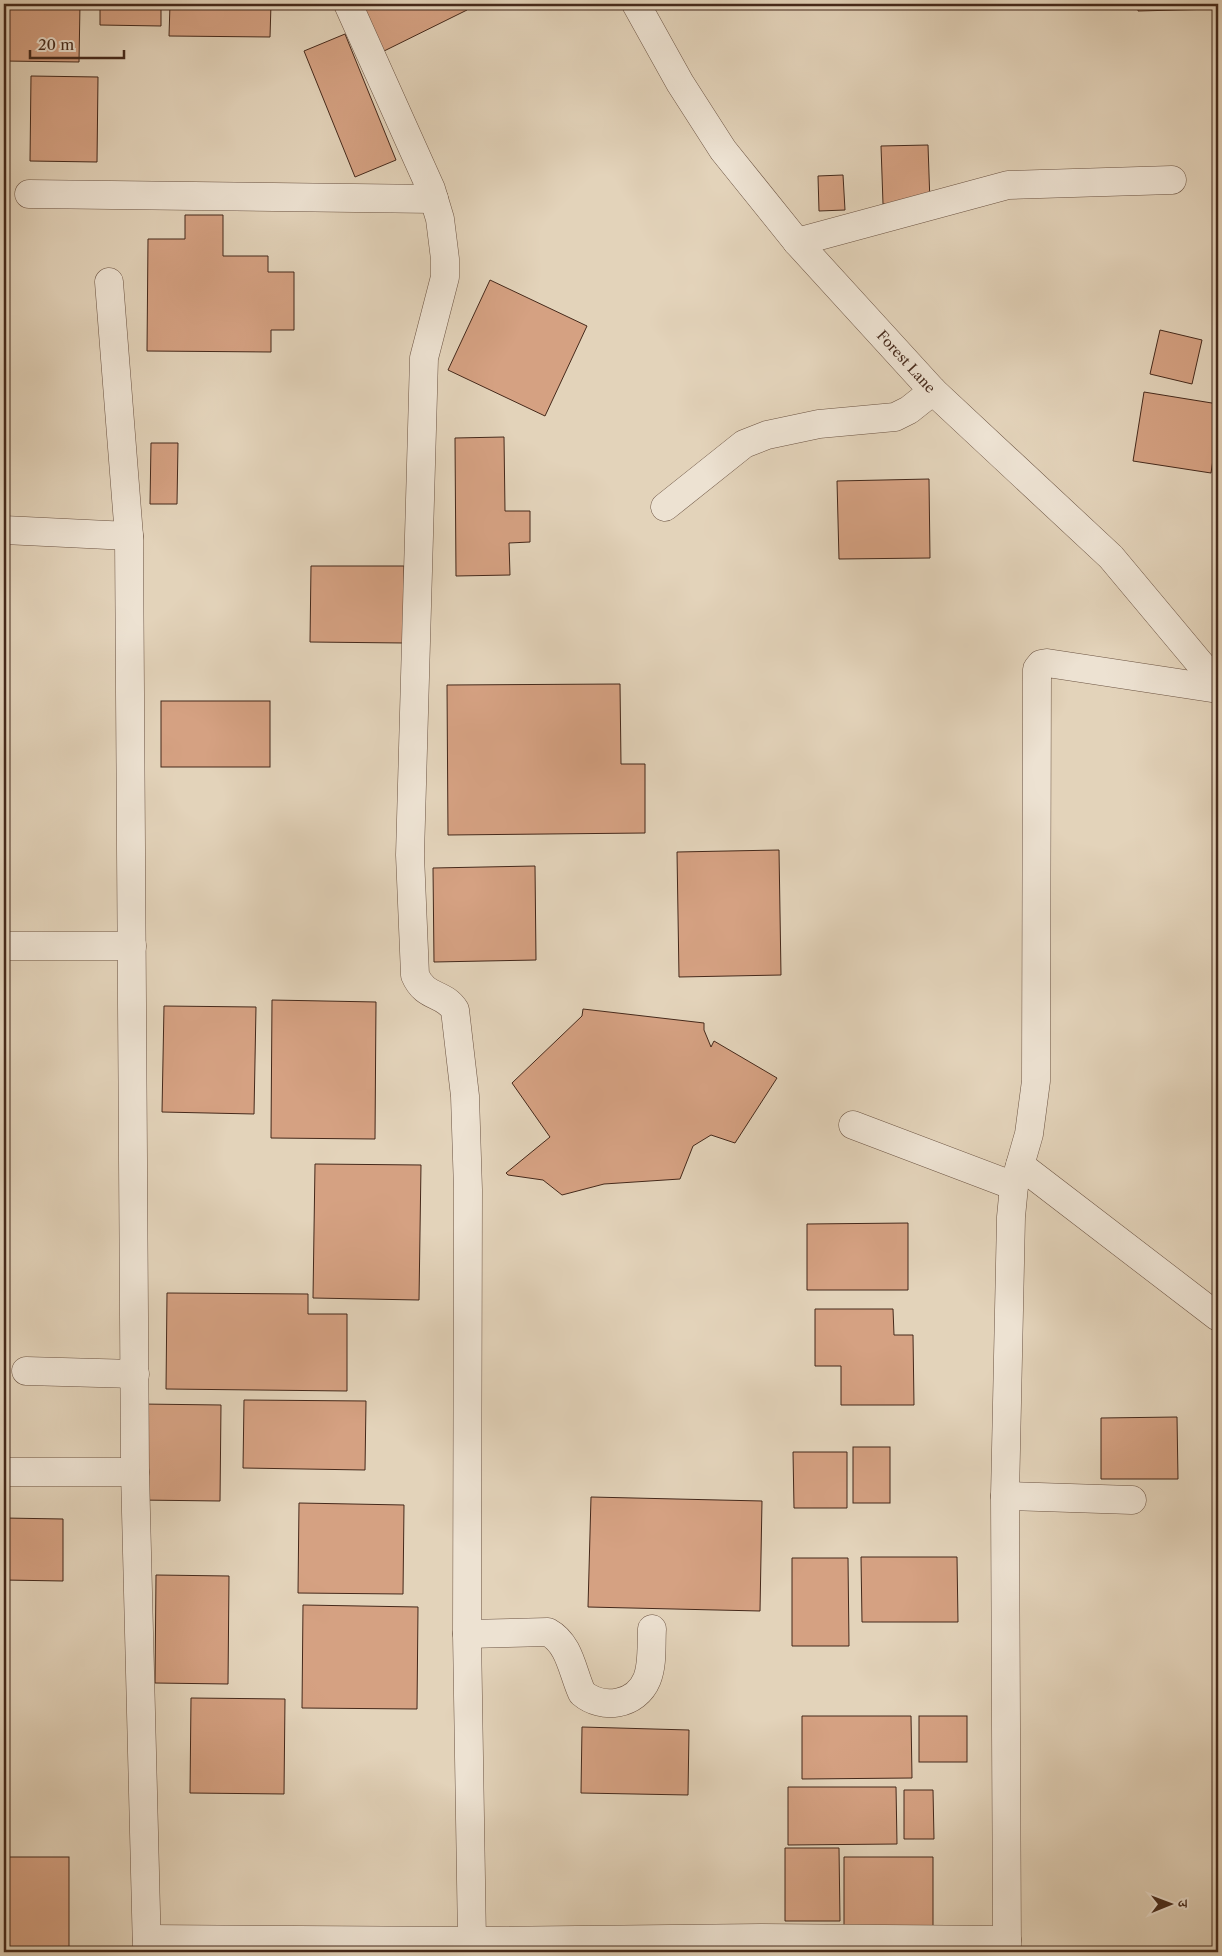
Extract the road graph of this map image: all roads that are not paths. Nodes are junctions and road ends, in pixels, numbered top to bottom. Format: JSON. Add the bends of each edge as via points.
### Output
{"nodes":[{"id":1,"x":348,"y":4,"type":"edge"},
{"id":2,"x":636,"y":4,"type":"edge"},
{"id":3,"x":1172,"y":180,"type":"dead end"},
{"id":4,"x":29,"y":194,"type":"dead end"},
{"id":5,"x":434,"y":199,"type":"junction"},
{"id":6,"x":797,"y":242,"type":"junction"},
{"id":7,"x":109,"y":282,"type":"dead end"},
{"id":8,"x":933,"y":391,"type":"junction"},
{"id":9,"x":665,"y":507,"type":"dead end"},
{"id":10,"x":4,"y":530,"type":"edge"},
{"id":11,"x":129,"y":536,"type":"junction"},
{"id":12,"x":1218,"y":685,"type":"edge"},
{"id":13,"x":1218,"y":689,"type":"edge"},
{"id":14,"x":4,"y":946,"type":"edge"},
{"id":15,"x":132,"y":946,"type":"junction"},
{"id":16,"x":853,"y":1125,"type":"dead end"},
{"id":17,"x":1017,"y":1175,"type":"junction"},
{"id":18,"x":1218,"y":1317,"type":"edge"},
{"id":19,"x":26,"y":1371,"type":"dead end"},
{"id":20,"x":135,"y":1374,"type":"junction"},
{"id":21,"x":4,"y":1472,"type":"edge"},
{"id":22,"x":135,"y":1472,"type":"junction"},
{"id":23,"x":1005,"y":1496,"type":"junction"},
{"id":24,"x":1132,"y":1500,"type":"dead end"},
{"id":25,"x":652,"y":1629,"type":"dead end"},
{"id":26,"x":467,"y":1634,"type":"junction"},
{"id":27,"x":472,"y":1941,"type":"junction"},
{"id":28,"x":147,"y":1945,"type":"edge"},
{"id":29,"x":1007,"y":1946,"type":"edge"}],
"edges":[{"from":1,"to":5,"type":"street"},
{"from":2,"to":6,"type":"street","name":"Forest Lane","via":[[718,143]]},
{"from":3,"to":6,"type":"street","via":[[1008,185]]},
{"from":4,"to":5,"type":"street"},
{"from":5,"to":26,"type":"street","via":[[440,219],[445,276],[424,358],[410,855],[413,962],[420,986],[449,1002],[455,1010],[465,1096],[468,1190]]},
{"from":6,"to":8,"type":"street","name":"Forest Lane"},
{"from":7,"to":11,"type":"street"},
{"from":8,"to":9,"type":"street","via":[[895,417],[798,427],[767,434],[744,444]]},
{"from":8,"to":12,"type":"street","name":"Forest Lane","via":[[1111,557]]},
{"from":10,"to":11,"type":"street"},
{"from":11,"to":15,"type":"street"},
{"from":13,"to":17,"type":"street","via":[[1047,663],[1037,669],[1037,1042],[1033,1115]]},
{"from":14,"to":15,"type":"street"},
{"from":15,"to":20,"type":"street"},
{"from":16,"to":17,"type":"street"},
{"from":17,"to":18,"type":"street"},
{"from":17,"to":23,"type":"street"},
{"from":19,"to":20,"type":"street"},
{"from":20,"to":22,"type":"street"},
{"from":21,"to":22,"type":"street"},
{"from":22,"to":28,"type":"street"},
{"from":23,"to":24,"type":"street"},
{"from":23,"to":29,"type":"street"},
{"from":25,"to":26,"type":"street","via":[[650,1664],[643,1684],[629,1699],[601,1704],[582,1693],[564,1646],[548,1632]]},
{"from":26,"to":27,"type":"street"},
{"from":27,"to":28,"type":"street"},
{"from":27,"to":29,"type":"street","via":[[761,1938]]}]}
